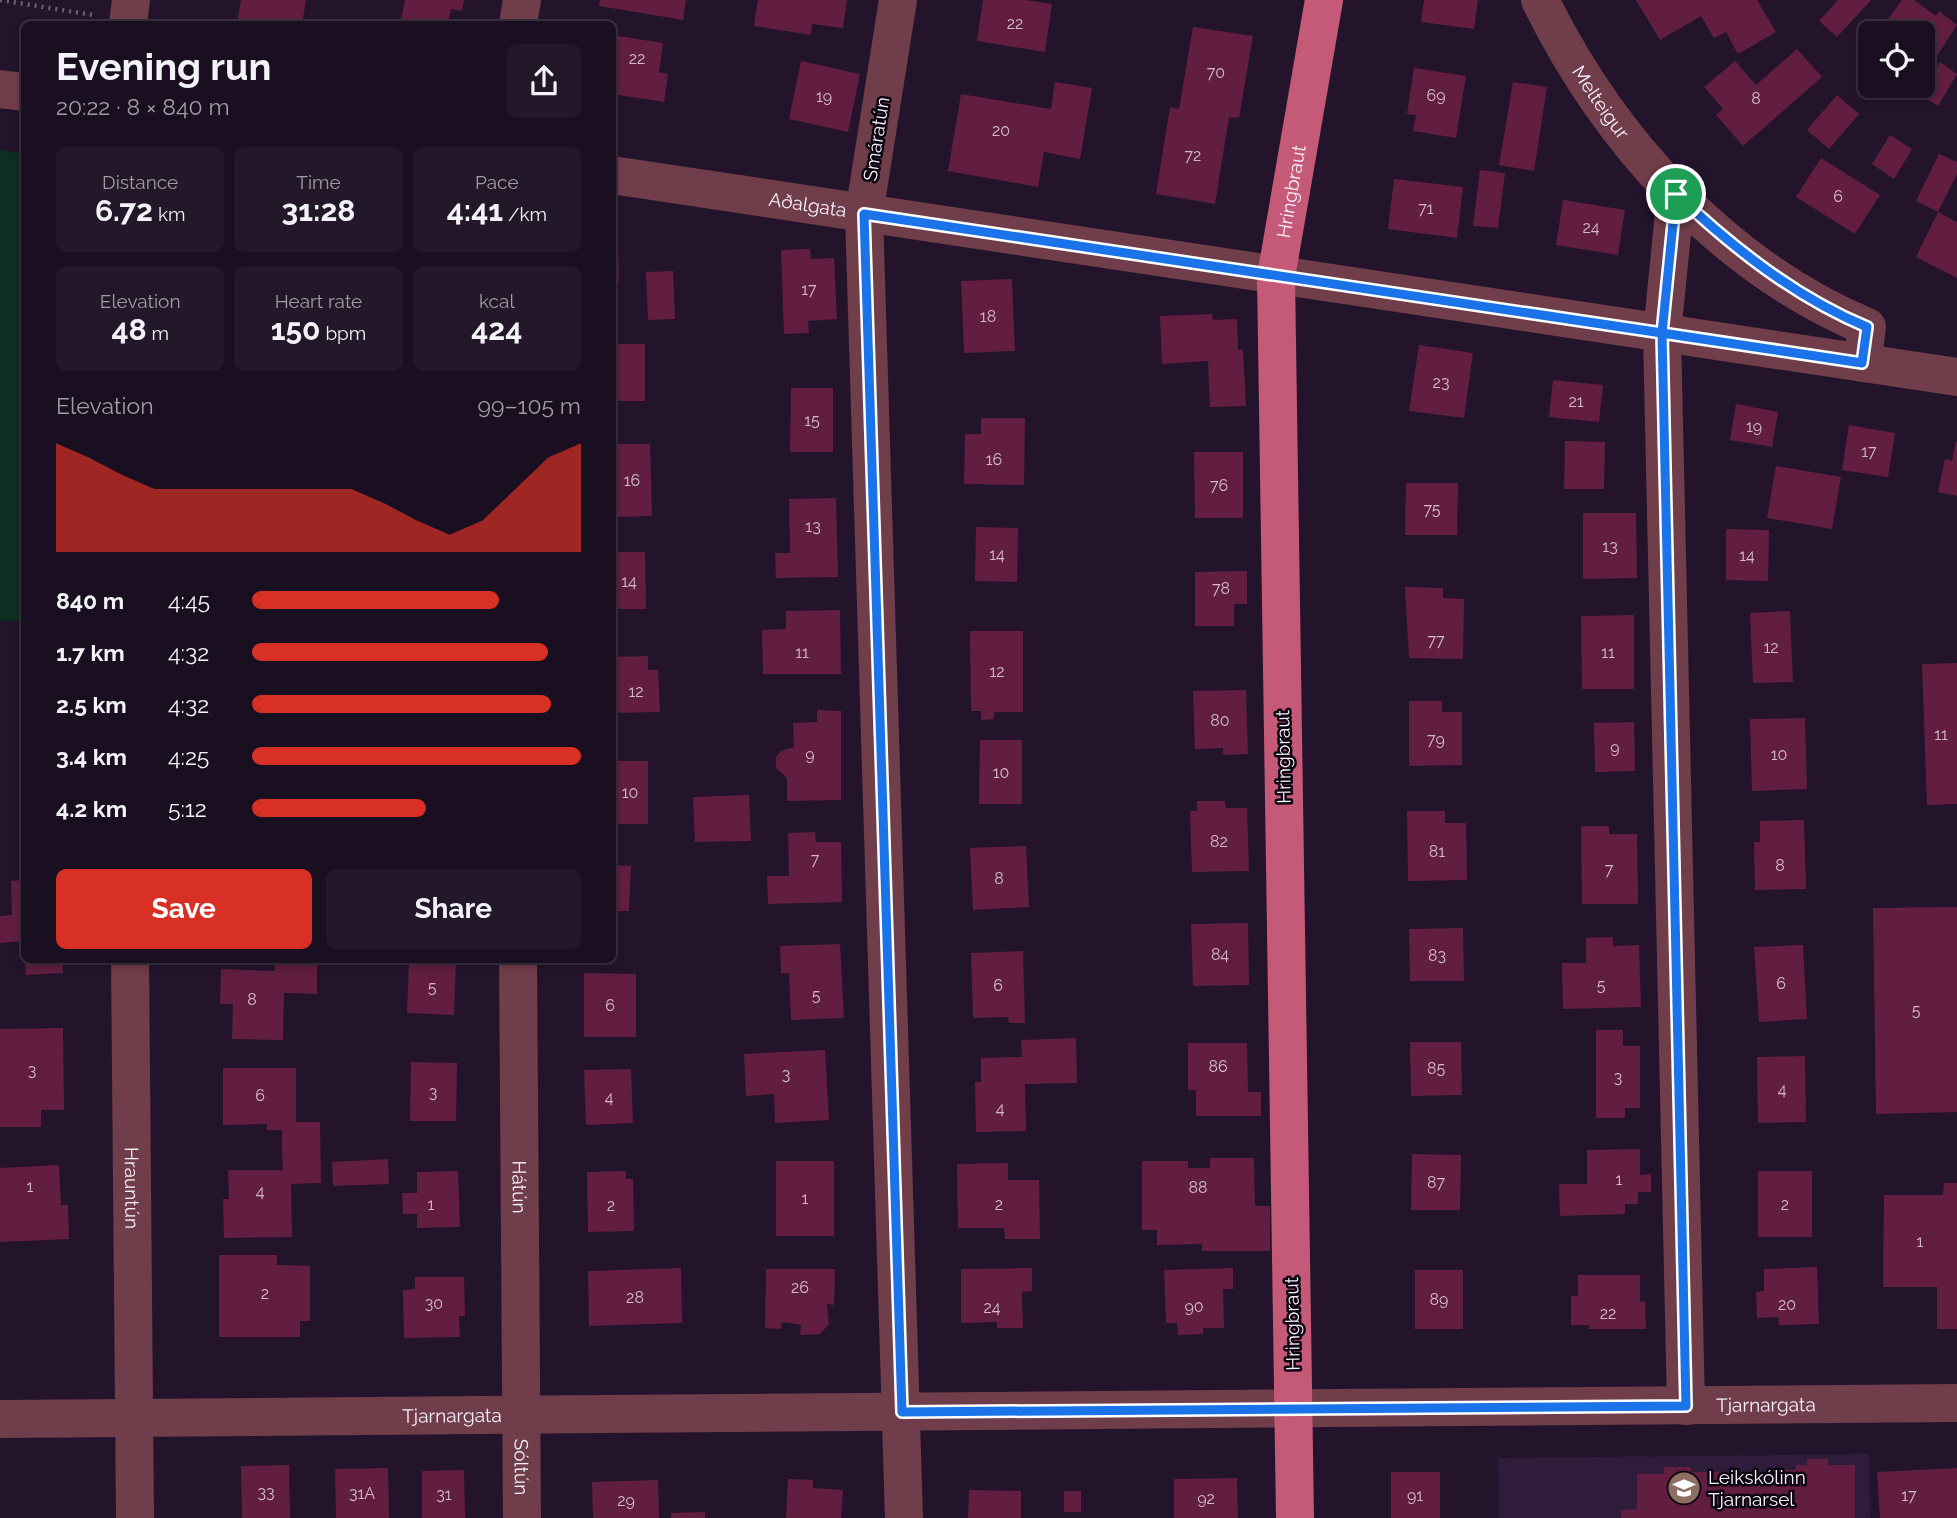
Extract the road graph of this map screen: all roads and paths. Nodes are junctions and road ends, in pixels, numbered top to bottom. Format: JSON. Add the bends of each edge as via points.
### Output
{"nodes":[{"id":1,"x":0,"y":0,"type":"edge"},
{"id":2,"x":522,"y":0,"type":"edge"},
{"id":3,"x":898,"y":0,"type":"edge"},
{"id":4,"x":1324,"y":0,"type":"edge"},
{"id":5,"x":1540,"y":0,"type":"edge"},
{"id":6,"x":129,"y":15,"type":"edge"},
{"id":7,"x":518,"y":21,"type":"edge"},
{"id":8,"x":0,"y":89,"type":"edge"},
{"id":9,"x":21,"y":92,"type":"edge"},
{"id":10,"x":616,"y":176,"type":"edge"},
{"id":11,"x":1676,"y":194,"type":"junction"},
{"id":12,"x":864,"y":214,"type":"junction"},
{"id":13,"x":1276,"y":277,"type":"junction"},
{"id":14,"x":1662,"y":333,"type":"junction"},
{"id":15,"x":1862,"y":363,"type":"junction"},
{"id":16,"x":1957,"y":377,"type":"edge"},
{"id":17,"x":130,"y":963,"type":"edge"},
{"id":18,"x":518,"y":963,"type":"edge"},
{"id":19,"x":1957,"y":1404,"type":"edge"},
{"id":20,"x":1686,"y":1406,"type":"junction"},
{"id":21,"x":1293,"y":1409,"type":"junction"},
{"id":22,"x":902,"y":1412,"type":"junction"},
{"id":23,"x":522,"y":1415,"type":"junction"},
{"id":24,"x":134,"y":1418,"type":"junction"},
{"id":25,"x":0,"y":1419,"type":"edge"},
{"id":26,"x":135,"y":1518,"type":"edge"},
{"id":27,"x":522,"y":1518,"type":"edge"},
{"id":28,"x":904,"y":1518,"type":"edge"},
{"id":29,"x":1296,"y":1518,"type":"edge"}],
"edges":[{"from":1,"to":6,"type":"path"},
{"from":2,"to":7,"type":"street"},
{"from":3,"to":12,"type":"street","name":"Smáratún"},
{"from":4,"to":13,"type":"main road","name":"Hringbraut"},
{"from":5,"to":11,"type":"street","name":"Melteigur","via":[[1590,90]]},
{"from":8,"to":9,"type":"street"},
{"from":10,"to":12,"type":"street","name":"Aðalgata"},
{"from":11,"to":14,"type":"street"},
{"from":11,"to":15,"type":"street","name":"Melteigur","via":[[1736,247],[1802,292],[1867,327]]},
{"from":12,"to":13,"type":"street","name":"Aðalgata"},
{"from":12,"to":22,"type":"street","name":"Smáratún"},
{"from":13,"to":14,"type":"street","name":"Aðalgata"},
{"from":13,"to":21,"type":"main road","name":"Hringbraut"},
{"from":14,"to":15,"type":"street","name":"Aðalgata"},
{"from":14,"to":20,"type":"street"},
{"from":15,"to":16,"type":"street","name":"Aðalgata"},
{"from":17,"to":24,"type":"street","name":"Hrauntún"},
{"from":18,"to":23,"type":"street","name":"Hátún"},
{"from":19,"to":20,"type":"street","name":"Tjarnargata"},
{"from":20,"to":21,"type":"street","name":"Tjarnargata"},
{"from":21,"to":22,"type":"street","name":"Tjarnargata"},
{"from":21,"to":29,"type":"main road","name":"Hringbraut"},
{"from":22,"to":23,"type":"street","name":"Tjarnargata"},
{"from":22,"to":28,"type":"street"},
{"from":23,"to":24,"type":"street","name":"Tjarnargata"},
{"from":23,"to":27,"type":"street","name":"Sóltún"},
{"from":24,"to":25,"type":"street","name":"Tjarnargata"},
{"from":24,"to":26,"type":"street","name":"Hrauntún"}]}
